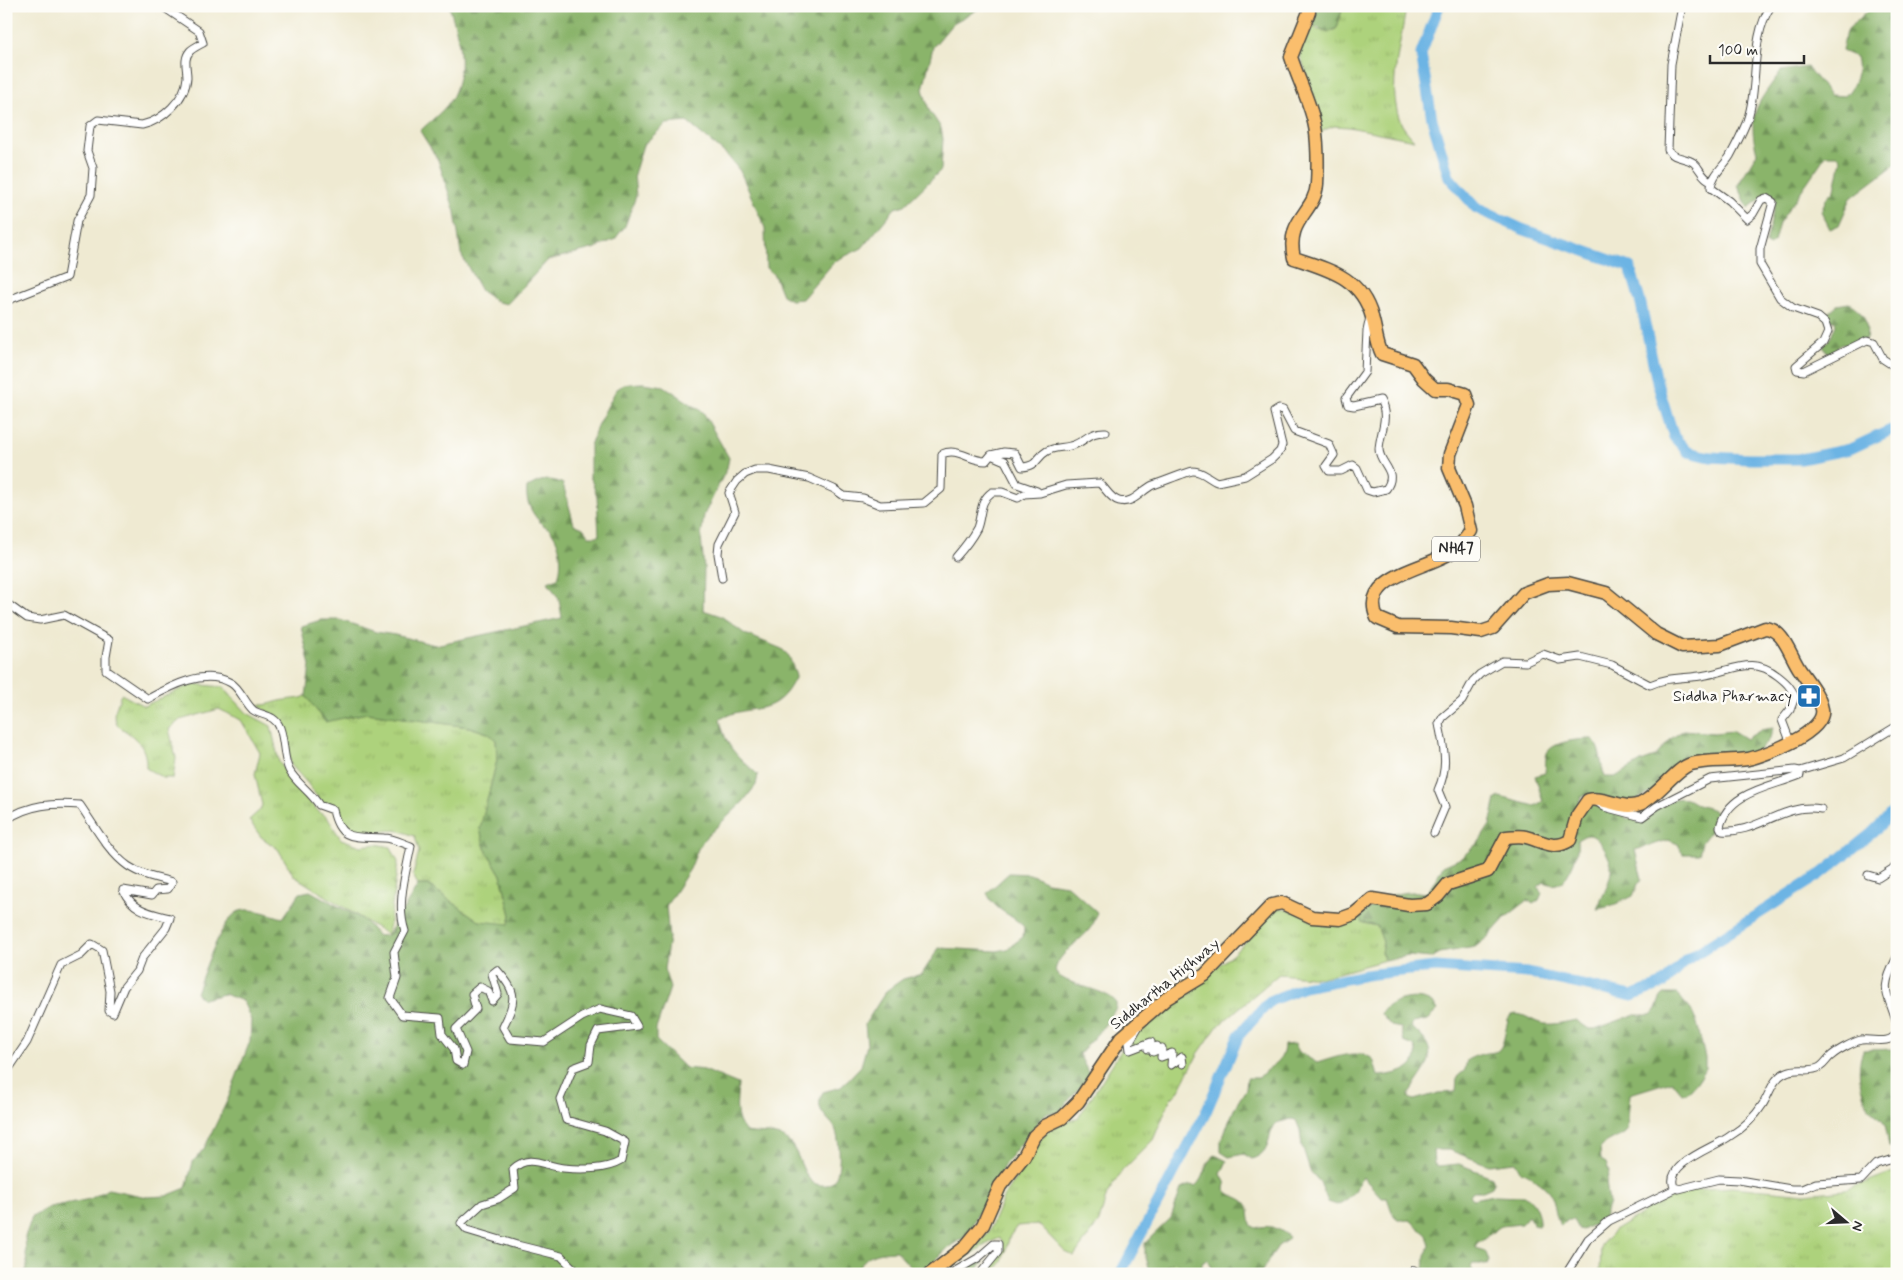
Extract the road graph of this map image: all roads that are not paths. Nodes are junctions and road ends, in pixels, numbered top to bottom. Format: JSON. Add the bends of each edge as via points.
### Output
{"nodes":[{"id":1,"x":162,"y":6,"type":"edge"},
{"id":2,"x":1308,"y":6,"type":"edge"},
{"id":3,"x":1682,"y":6,"type":"edge"},
{"id":4,"x":1771,"y":6,"type":"edge"},
{"id":5,"x":1711,"y":181,"type":"junction"},
{"id":6,"x":6,"y":302,"type":"edge"},
{"id":7,"x":1371,"y":314,"type":"junction"},
{"id":8,"x":1897,"y":368,"type":"edge"},
{"id":9,"x":1106,"y":432,"type":"dead end"},
{"id":10,"x":991,"y":455,"type":"junction"},
{"id":11,"x":1040,"y":493,"type":"junction"},
{"id":12,"x":956,"y":557,"type":"dead end"},
{"id":13,"x":722,"y":578,"type":"dead end"},
{"id":14,"x":6,"y":603,"type":"edge"},
{"id":15,"x":1897,"y":726,"type":"edge"},
{"id":16,"x":1790,"y":741,"type":"junction"},
{"id":17,"x":1800,"y":771,"type":"junction"},
{"id":18,"x":1593,"y":799,"type":"junction"},
{"id":19,"x":1821,"y":809,"type":"dead end"},
{"id":20,"x":6,"y":820,"type":"edge"},
{"id":21,"x":1434,"y":833,"type":"dead end"},
{"id":22,"x":1897,"y":866,"type":"edge"},
{"id":23,"x":1868,"y":875,"type":"dead end"},
{"id":24,"x":1897,"y":957,"type":"edge"},
{"id":25,"x":1139,"y":1023,"type":"junction"},
{"id":26,"x":1897,"y":1024,"type":"edge"},
{"id":27,"x":1897,"y":1033,"type":"edge"},
{"id":28,"x":1183,"y":1064,"type":"dead end"},
{"id":29,"x":6,"y":1073,"type":"edge"},
{"id":30,"x":1897,"y":1158,"type":"edge"},
{"id":31,"x":1677,"y":1188,"type":"junction"},
{"id":32,"x":562,"y":1274,"type":"edge"},
{"id":33,"x":930,"y":1274,"type":"edge"},
{"id":34,"x":950,"y":1274,"type":"edge"},
{"id":35,"x":980,"y":1274,"type":"edge"},
{"id":36,"x":1411,"y":1274,"type":"edge"},
{"id":37,"x":1420,"y":1274,"type":"edge"},
{"id":38,"x":1566,"y":1274,"type":"edge"}],
"edges":[{"from":1,"to":6,"type":"street","via":[[199,31],[203,43],[190,51],[185,62],[187,78],[181,93],[167,112],[148,124],[98,120],[90,126],[87,151],[93,168],[91,195],[77,221],[67,278]]},
{"from":2,"to":7,"type":"highway","number":"NH47","via":[[1309,12],[1291,57],[1315,123],[1317,185],[1295,225],[1291,245],[1294,258],[1339,274],[1356,286]]},
{"from":3,"to":5,"type":"street","via":[[1671,64],[1668,150],[1673,156],[1694,163],[1704,178]]},
{"from":4,"to":5,"type":"street","via":[[1762,20],[1753,102],[1746,124],[1730,156]]},
{"from":5,"to":8,"type":"street","via":[[1711,188],[1747,219],[1760,200],[1766,198],[1773,202],[1760,249],[1760,264],[1780,298],[1793,308],[1818,317],[1828,332],[1822,343],[1796,366],[1797,370],[1804,371],[1867,340],[1874,342],[1883,359]]},
{"from":7,"to":11,"type":"street","via":[[1365,372],[1346,398],[1348,405],[1380,400],[1383,405],[1385,424],[1379,452],[1390,473],[1386,489],[1367,490],[1353,465],[1341,471],[1329,470],[1326,466],[1334,455],[1329,444],[1294,431],[1283,410],[1279,409],[1274,412],[1282,445],[1280,451],[1236,479],[1217,482],[1192,470],[1125,501],[1111,497],[1099,483],[1066,485]]},
{"from":7,"to":16,"type":"highway","number":"NH47","via":[[1376,342],[1382,354],[1413,364],[1435,389],[1464,394],[1469,405],[1450,454],[1449,468],[1465,506],[1471,531],[1452,552],[1407,571],[1388,583],[1376,596],[1373,608],[1378,618],[1398,627],[1481,632],[1493,628],[1524,593],[1548,584],[1568,583],[1606,593],[1656,634],[1682,647],[1720,646],[1765,628],[1774,629],[1816,693],[1823,711],[1817,726]]},
{"from":9,"to":10,"type":"street","via":[[1096,431],[1072,446],[1046,452],[1030,467],[1022,467],[1014,453]]},
{"from":10,"to":11,"type":"street","via":[[1005,461],[1017,484]]},
{"from":10,"to":13,"type":"street","via":[[986,461],[975,461],[958,452],[942,454],[941,489],[924,503],[908,505],[880,505],[863,498],[844,496],[809,478],[769,470],[745,474],[729,493],[735,512],[719,544]]},
{"from":11,"to":12,"type":"street","via":[[1024,494],[1018,498],[992,492],[980,512],[978,526]]},
{"from":14,"to":32,"type":"street","via":[[27,618],[40,620],[64,615],[109,640],[106,670],[148,698],[174,684],[207,678],[233,684],[254,712],[268,714],[280,727],[290,771],[319,805],[333,810],[336,825],[344,833],[359,838],[387,838],[411,846],[402,900],[401,919],[405,931],[394,952],[398,978],[390,998],[402,1015],[440,1018],[442,1034],[454,1049],[456,1061],[463,1065],[466,1052],[456,1029],[476,1009],[472,994],[476,990],[480,987],[488,991],[492,1001],[498,994],[492,974],[497,970],[512,986],[514,1006],[503,1027],[510,1039],[544,1042],[600,1009],[631,1016],[637,1026],[598,1031],[591,1045],[589,1062],[573,1068],[560,1099],[566,1120],[605,1131],[625,1142],[621,1161],[611,1167],[564,1168],[534,1160],[520,1162],[513,1170],[515,1188],[482,1204],[461,1223],[466,1230],[560,1256],[573,1268]]},
{"from":15,"to":17,"type":"street","via":[[1844,758]]},
{"from":16,"to":18,"type":"highway","number":"NH47","via":[[1773,751],[1750,758],[1689,764],[1639,804],[1624,806]]},
{"from":16,"to":21,"type":"street","via":[[1782,720],[1795,697],[1791,687],[1769,669],[1756,664],[1706,675],[1676,676],[1650,685],[1620,668],[1590,659],[1573,657],[1560,660],[1543,654],[1526,662],[1502,661],[1480,674],[1462,701],[1439,724],[1446,769],[1438,790],[1445,807]]},
{"from":17,"to":18,"type":"street","via":[[1710,779],[1665,801],[1642,817],[1604,807]]},
{"from":17,"to":19,"type":"street","via":[[1800,775],[1748,793],[1721,818],[1722,831],[1733,832],[1788,810],[1808,806]]},
{"from":18,"to":25,"type":"highway","name":"Siddhartha Highway","via":[[1588,800],[1577,816],[1570,840],[1563,845],[1550,845],[1524,836],[1506,837],[1488,871],[1448,884],[1427,904],[1409,905],[1372,899],[1354,914],[1340,919],[1312,918],[1282,903],[1272,905],[1205,975],[1167,998]]},
{"from":20,"to":29,"type":"street","via":[[22,810],[56,803],[80,805],[104,840],[127,865],[147,876],[172,882],[168,889],[156,890],[152,895],[123,890],[141,911],[170,918],[124,987],[113,1013],[109,1011],[110,991],[102,950],[92,944],[81,955],[61,965],[27,1042]]},
{"from":22,"to":23,"type":"street","via":[[1878,878]]},
{"from":24,"to":26,"type":"street","via":[[1886,987],[1886,998]]},
{"from":25,"to":28,"type":"street","via":[[1130,1050],[1151,1042],[1148,1049],[1157,1046],[1153,1052],[1162,1048],[1161,1057],[1172,1054],[1171,1066],[1182,1057]]},
{"from":25,"to":33,"type":"highway","name":"Siddhartha Highway","via":[[1121,1038],[1078,1102],[1062,1118],[1034,1136],[1024,1156],[1000,1186],[983,1225],[964,1248]]},
{"from":27,"to":31,"type":"street","via":[[1888,1040],[1858,1041],[1835,1053],[1821,1067],[1784,1073],[1776,1079],[1763,1104],[1744,1127],[1680,1164],[1671,1180]]},
{"from":30,"to":31,"type":"street","via":[[1876,1164],[1861,1180],[1816,1183],[1802,1189],[1719,1179],[1686,1189]]},
{"from":31,"to":38,"type":"street","via":[[1609,1221],[1588,1239]]},
{"from":34,"to":35,"type":"street","via":[[998,1244],[998,1252]]},
{"from":36,"to":37,"type":"street","via":[[1414,1270]]}]}
